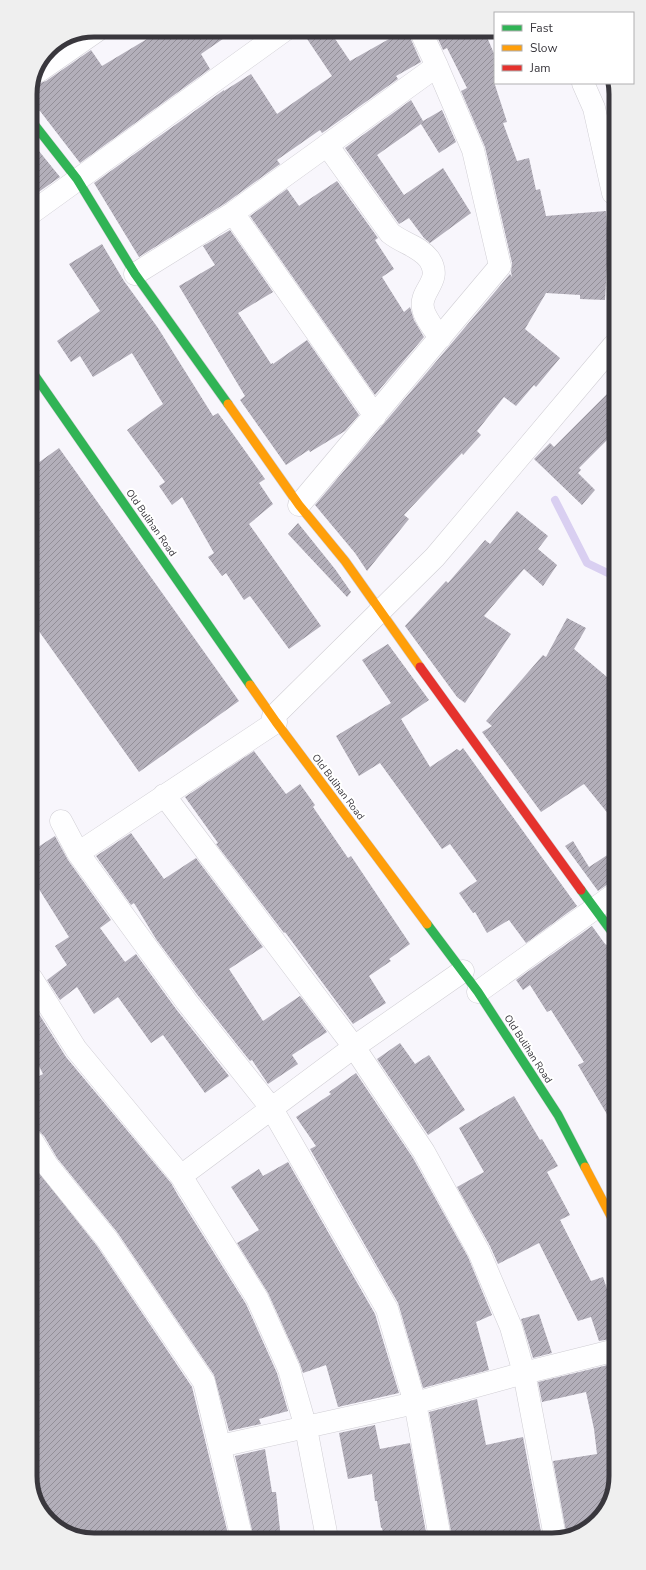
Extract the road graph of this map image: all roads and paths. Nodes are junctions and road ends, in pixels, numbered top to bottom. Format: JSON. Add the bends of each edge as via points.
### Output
{"nodes":[{"id":1,"x":275,"y":37,"type":"edge"},
{"id":2,"x":424,"y":37,"type":"edge"},
{"id":3,"x":87,"y":38,"type":"edge"},
{"id":4,"x":438,"y":66,"type":"junction"},
{"id":5,"x":43,"y":68,"type":"edge"},
{"id":6,"x":583,"y":84,"type":"edge"},
{"id":7,"x":606,"y":124,"type":"edge"},
{"id":8,"x":37,"y":127,"type":"edge"},
{"id":9,"x":327,"y":145,"type":"junction"},
{"id":10,"x":609,"y":153,"type":"edge"},
{"id":11,"x":77,"y":178,"type":"junction"},
{"id":12,"x":37,"y":209,"type":"edge"},
{"id":13,"x":233,"y":213,"type":"junction"},
{"id":14,"x":135,"y":274,"type":"junction"},
{"id":15,"x":440,"y":338,"type":"junction"},
{"id":16,"x":609,"y":351,"type":"edge"},
{"id":17,"x":37,"y":379,"type":"edge"},
{"id":18,"x":375,"y":416,"type":"junction"},
{"id":19,"x":300,"y":505,"type":"junction"},
{"id":20,"x":380,"y":612,"type":"junction"},
{"id":21,"x":275,"y":720,"type":"junction"},
{"id":22,"x":164,"y":795,"type":"junction"},
{"id":23,"x":61,"y":821,"type":"dead end"},
{"id":24,"x":78,"y":853,"type":"junction"},
{"id":25,"x":609,"y":898,"type":"edge"},
{"id":26,"x":594,"y":908,"type":"junction"},
{"id":27,"x":609,"y":928,"type":"edge"},
{"id":28,"x":463,"y":971,"type":"junction"},
{"id":29,"x":37,"y":987,"type":"edge"},
{"id":30,"x":478,"y":992,"type":"junction"},
{"id":31,"x":354,"y":1047,"type":"junction"},
{"id":32,"x":272,"y":1109,"type":"junction"},
{"id":33,"x":37,"y":1149,"type":"edge"},
{"id":34,"x":181,"y":1176,"type":"junction"},
{"id":35,"x":609,"y":1213,"type":"edge"},
{"id":36,"x":609,"y":1352,"type":"edge"},
{"id":37,"x":524,"y":1373,"type":"junction"},
{"id":38,"x":415,"y":1403,"type":"junction"},
{"id":39,"x":306,"y":1428,"type":"junction"},
{"id":40,"x":220,"y":1446,"type":"junction"},
{"id":41,"x":241,"y":1533,"type":"edge"},
{"id":42,"x":327,"y":1533,"type":"edge"},
{"id":43,"x":439,"y":1533,"type":"edge"},
{"id":44,"x":555,"y":1533,"type":"edge"}],
"edges":[{"from":1,"to":11,"type":"street"},
{"from":2,"to":4,"type":"street"},
{"from":3,"to":5,"type":"street"},
{"from":4,"to":9,"type":"street"},
{"from":4,"to":15,"type":"street","via":[[473,150],[500,266]]},
{"from":6,"to":7,"type":"street","via":[[594,108]]},
{"from":7,"to":10,"type":"street"},
{"from":8,"to":11,"type":"street"},
{"from":9,"to":13,"type":"street"},
{"from":9,"to":15,"type":"street","via":[[390,233],[420,250],[429,259],[434,271],[432,284],[424,296],[423,309]]},
{"from":11,"to":12,"type":"street"},
{"from":11,"to":14,"type":"street"},
{"from":13,"to":14,"type":"street"},
{"from":13,"to":18,"type":"street"},
{"from":14,"to":19,"type":"street"},
{"from":15,"to":18,"type":"street"},
{"from":16,"to":20,"type":"street","via":[[435,557]]},
{"from":17,"to":21,"type":"street","name":"Old Bulihan Road"},
{"from":18,"to":19,"type":"street"},
{"from":19,"to":20,"type":"street","via":[[345,561]]},
{"from":20,"to":21,"type":"street"},
{"from":20,"to":26,"type":"street"},
{"from":21,"to":22,"type":"street"},
{"from":21,"to":28,"type":"street","name":"Old Bulihan Road"},
{"from":22,"to":24,"type":"street"},
{"from":22,"to":31,"type":"street"},
{"from":23,"to":24,"type":"street"},
{"from":24,"to":32,"type":"street","via":[[186,1001]]},
{"from":25,"to":26,"type":"street"},
{"from":26,"to":27,"type":"street"},
{"from":26,"to":30,"type":"street"},
{"from":28,"to":30,"type":"street","name":"Old Bulihan Road"},
{"from":28,"to":31,"type":"street"},
{"from":29,"to":34,"type":"street","via":[[76,1049]]},
{"from":30,"to":35,"type":"street","name":"Old Bulihan Road","via":[[558,1115]]},
{"from":31,"to":32,"type":"street"},
{"from":31,"to":37,"type":"street","via":[[424,1152],[479,1252],[511,1327]]},
{"from":32,"to":34,"type":"street"},
{"from":32,"to":38,"type":"street","via":[[387,1309]]},
{"from":33,"to":40,"type":"street","via":[[107,1239],[204,1382]]},
{"from":34,"to":39,"type":"street","via":[[257,1298],[289,1369]]},
{"from":36,"to":37,"type":"street"},
{"from":37,"to":38,"type":"street"},
{"from":37,"to":44,"type":"street"},
{"from":38,"to":39,"type":"street"},
{"from":38,"to":43,"type":"street"},
{"from":39,"to":40,"type":"street"},
{"from":39,"to":42,"type":"street"},
{"from":40,"to":41,"type":"street"}]}
